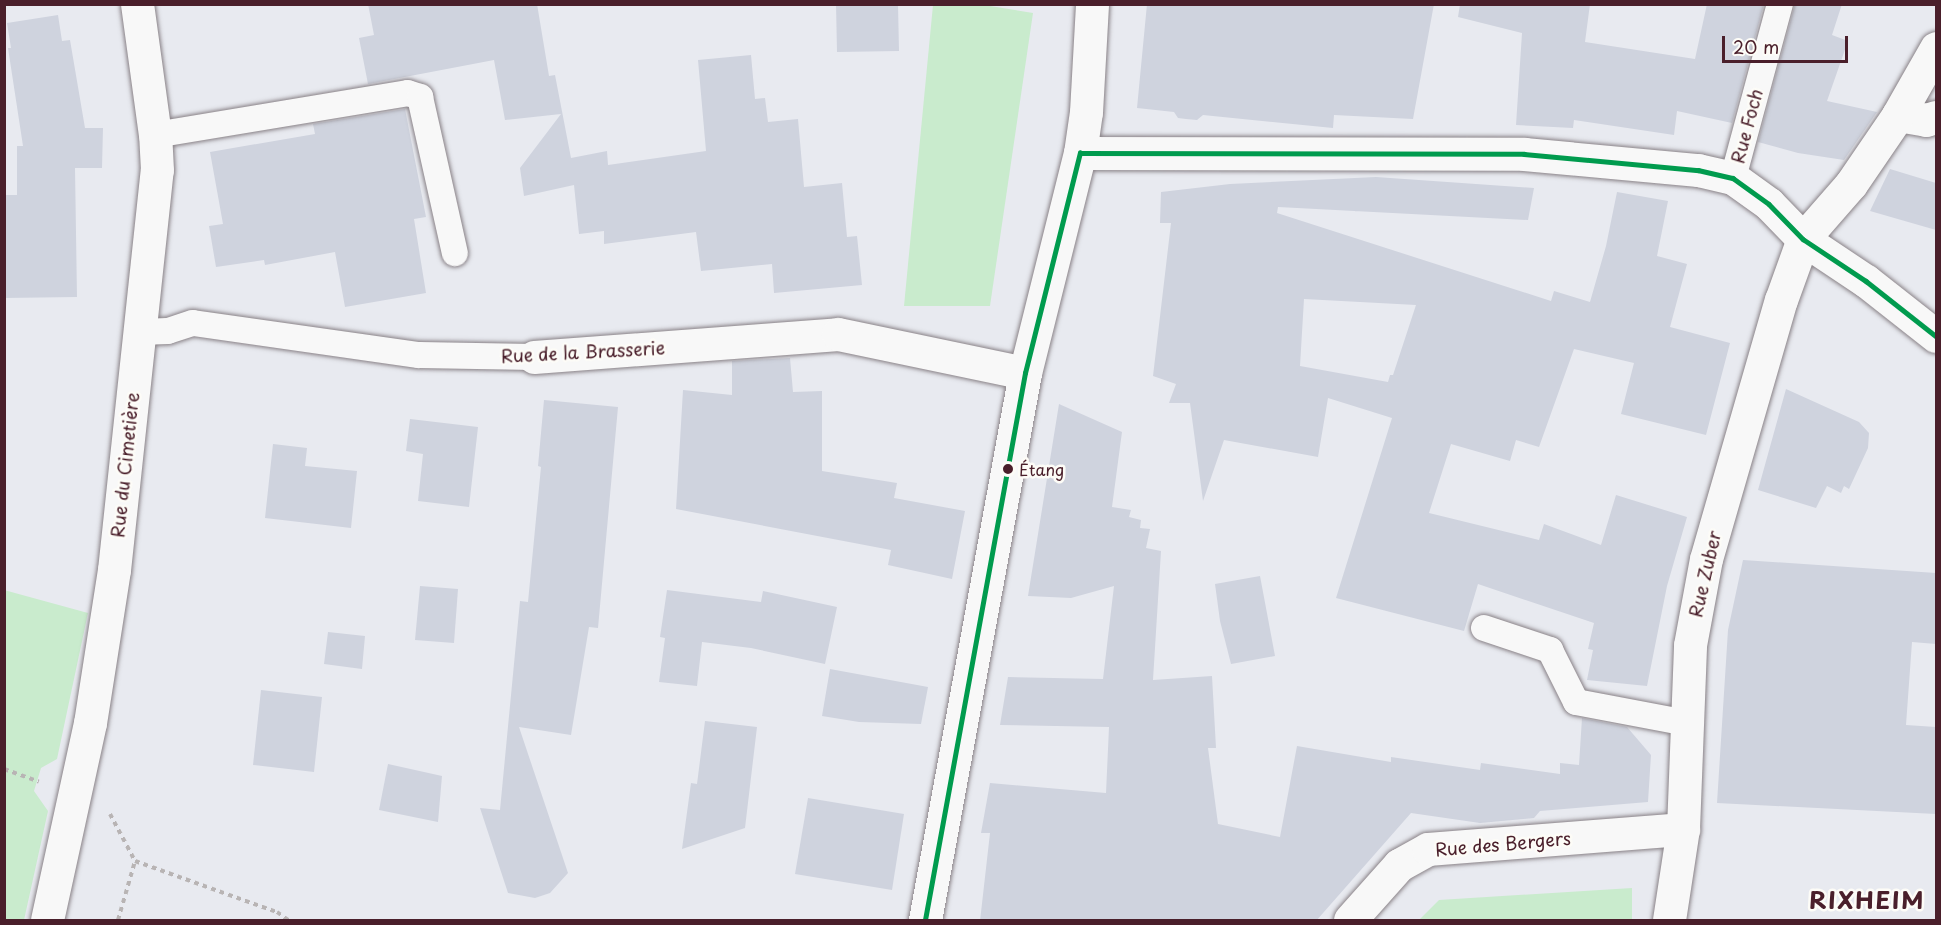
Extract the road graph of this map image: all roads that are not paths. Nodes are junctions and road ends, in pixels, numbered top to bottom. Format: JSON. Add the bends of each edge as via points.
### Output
{"nodes":[{"id":1,"x":137,"y":4,"type":"edge"},
{"id":2,"x":1092,"y":4,"type":"edge"},
{"id":3,"x":1780,"y":4,"type":"edge"},
{"id":4,"x":1936,"y":48,"type":"edge"},
{"id":5,"x":1898,"y":115,"type":"junction"},
{"id":6,"x":1936,"y":117,"type":"edge"},
{"id":7,"x":155,"y":135,"type":"junction"},
{"id":8,"x":1080,"y":153,"type":"junction"},
{"id":9,"x":1733,"y":178,"type":"junction"},
{"id":10,"x":1803,"y":239,"type":"junction"},
{"id":11,"x":455,"y":253,"type":"dead end"},
{"id":12,"x":139,"y":332,"type":"junction"},
{"id":13,"x":1936,"y":336,"type":"edge"},
{"id":14,"x":534,"y":357,"type":"joint"},
{"id":15,"x":1025,"y":373,"type":"junction"},
{"id":16,"x":1484,"y":628,"type":"dead end"},
{"id":17,"x":1687,"y":723,"type":"junction"},
{"id":18,"x":1683,"y":829,"type":"junction"},
{"id":19,"x":47,"y":921,"type":"edge"},
{"id":20,"x":924,"y":921,"type":"edge"},
{"id":21,"x":1350,"y":921,"type":"edge"},
{"id":22,"x":1668,"y":921,"type":"edge"}],
"edges":[{"from":1,"to":7,"type":"street","name":"Rue du Cimetière"},
{"from":2,"to":8,"type":"street"},
{"from":3,"to":9,"type":"lane","name":"Rue Foch"},
{"from":4,"to":5,"type":"street"},
{"from":5,"to":6,"type":"street","via":[[1926,120]]},
{"from":5,"to":10,"type":"street","via":[[1851,184]]},
{"from":7,"to":11,"type":"lane","via":[[408,93],[420,97]]},
{"from":7,"to":12,"type":"street","name":"Rue du Cimetière","via":[[157,170]]},
{"from":8,"to":9,"type":"street","name":"Rue Foch","via":[[1524,154],[1698,170]]},
{"from":8,"to":15,"type":"street"},
{"from":9,"to":10,"type":"street","name":"Rue Foch","via":[[1769,204]]},
{"from":10,"to":13,"type":"street","name":"Rue Foch","via":[[1866,281]]},
{"from":10,"to":17,"type":"street","name":"Rue Zuber","via":[[1781,300],[1706,558],[1690,645]]},
{"from":12,"to":14,"type":"lane","name":"Rue de la Brasserie","via":[[193,323],[419,355]]},
{"from":12,"to":19,"type":"street","name":"Rue du Cimetière","via":[[114,570],[90,723]]},
{"from":14,"to":15,"type":"street","name":"Rue de la Brasserie","via":[[838,334]]},
{"from":15,"to":20,"type":"street"},
{"from":16,"to":17,"type":"lane","via":[[1550,650],[1576,702]]},
{"from":17,"to":18,"type":"street","name":"Rue Zuber"},
{"from":18,"to":21,"type":"street","name":"Rue des Bergers","via":[[1428,849],[1399,865]]},
{"from":18,"to":22,"type":"street","name":"Rue Zuber"}]}
